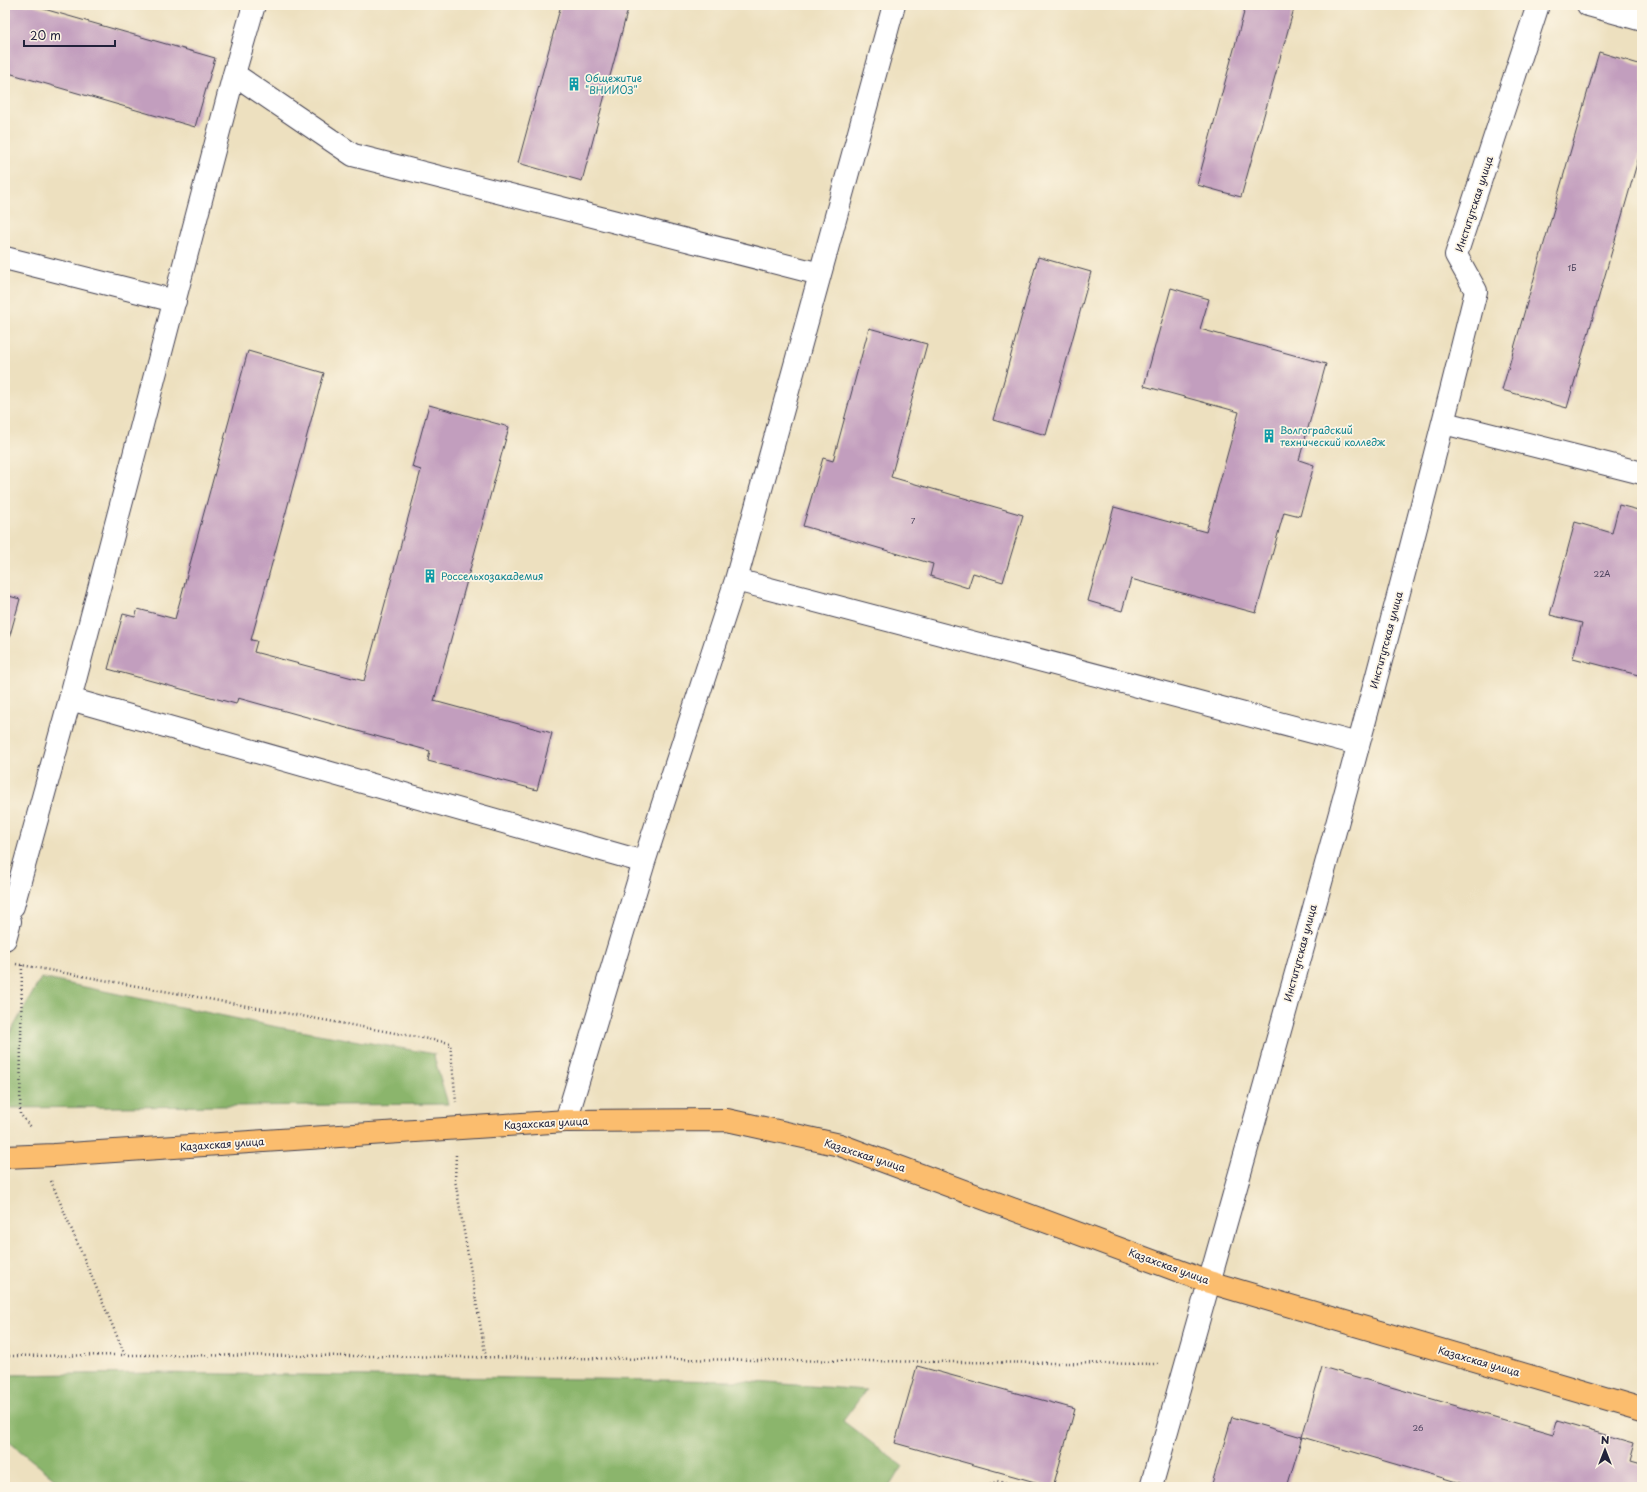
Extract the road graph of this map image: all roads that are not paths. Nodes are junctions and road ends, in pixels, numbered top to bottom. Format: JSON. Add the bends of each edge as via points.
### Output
{"nodes":[{"id":1,"x":254,"y":5,"type":"edge"},
{"id":2,"x":894,"y":5,"type":"edge"},
{"id":3,"x":1538,"y":5,"type":"edge"},
{"id":4,"x":1588,"y":5,"type":"edge"},
{"id":5,"x":1642,"y":20,"type":"edge"},
{"id":6,"x":234,"y":74,"type":"junction"},
{"id":7,"x":5,"y":258,"type":"edge"},
{"id":8,"x":820,"y":274,"type":"junction"},
{"id":9,"x":174,"y":301,"type":"junction"},
{"id":10,"x":1444,"y":423,"type":"junction"},
{"id":11,"x":1642,"y":473,"type":"edge"},
{"id":12,"x":736,"y":580,"type":"junction"},
{"id":13,"x":70,"y":699,"type":"junction"},
{"id":14,"x":1358,"y":744,"type":"junction"},
{"id":15,"x":644,"y":862,"type":"junction"},
{"id":16,"x":9,"y":922,"type":"edge"},
{"id":17,"x":566,"y":1121,"type":"junction"},
{"id":18,"x":5,"y":1156,"type":"edge"},
{"id":19,"x":1209,"y":1282,"type":"junction"},
{"id":20,"x":1642,"y":1409,"type":"edge"},
{"id":21,"x":1151,"y":1487,"type":"edge"}],
"edges":[{"from":1,"to":6,"type":"street"},
{"from":2,"to":8,"type":"street"},
{"from":3,"to":10,"type":"street","name":"Институтская улица","via":[[1456,255],[1476,291]]},
{"from":4,"to":5,"type":"street"},
{"from":6,"to":8,"type":"street","via":[[353,155]]},
{"from":6,"to":9,"type":"street"},
{"from":7,"to":9,"type":"street"},
{"from":8,"to":12,"type":"street"},
{"from":9,"to":13,"type":"street"},
{"from":10,"to":11,"type":"street"},
{"from":10,"to":14,"type":"street","name":"Институтская улица"},
{"from":12,"to":14,"type":"street"},
{"from":12,"to":15,"type":"street"},
{"from":13,"to":15,"type":"street"},
{"from":13,"to":16,"type":"street"},
{"from":14,"to":19,"type":"street","name":"Институтская улица"},
{"from":15,"to":17,"type":"street"},
{"from":17,"to":18,"type":"main road","name":"Казахская улица","via":[[62,1155]]},
{"from":17,"to":19,"type":"main road","name":"Казахская улица","via":[[727,1120],[840,1145]]},
{"from":19,"to":20,"type":"main road","name":"Казахская улица"},
{"from":19,"to":21,"type":"street","name":"Институтская улица"}]}
